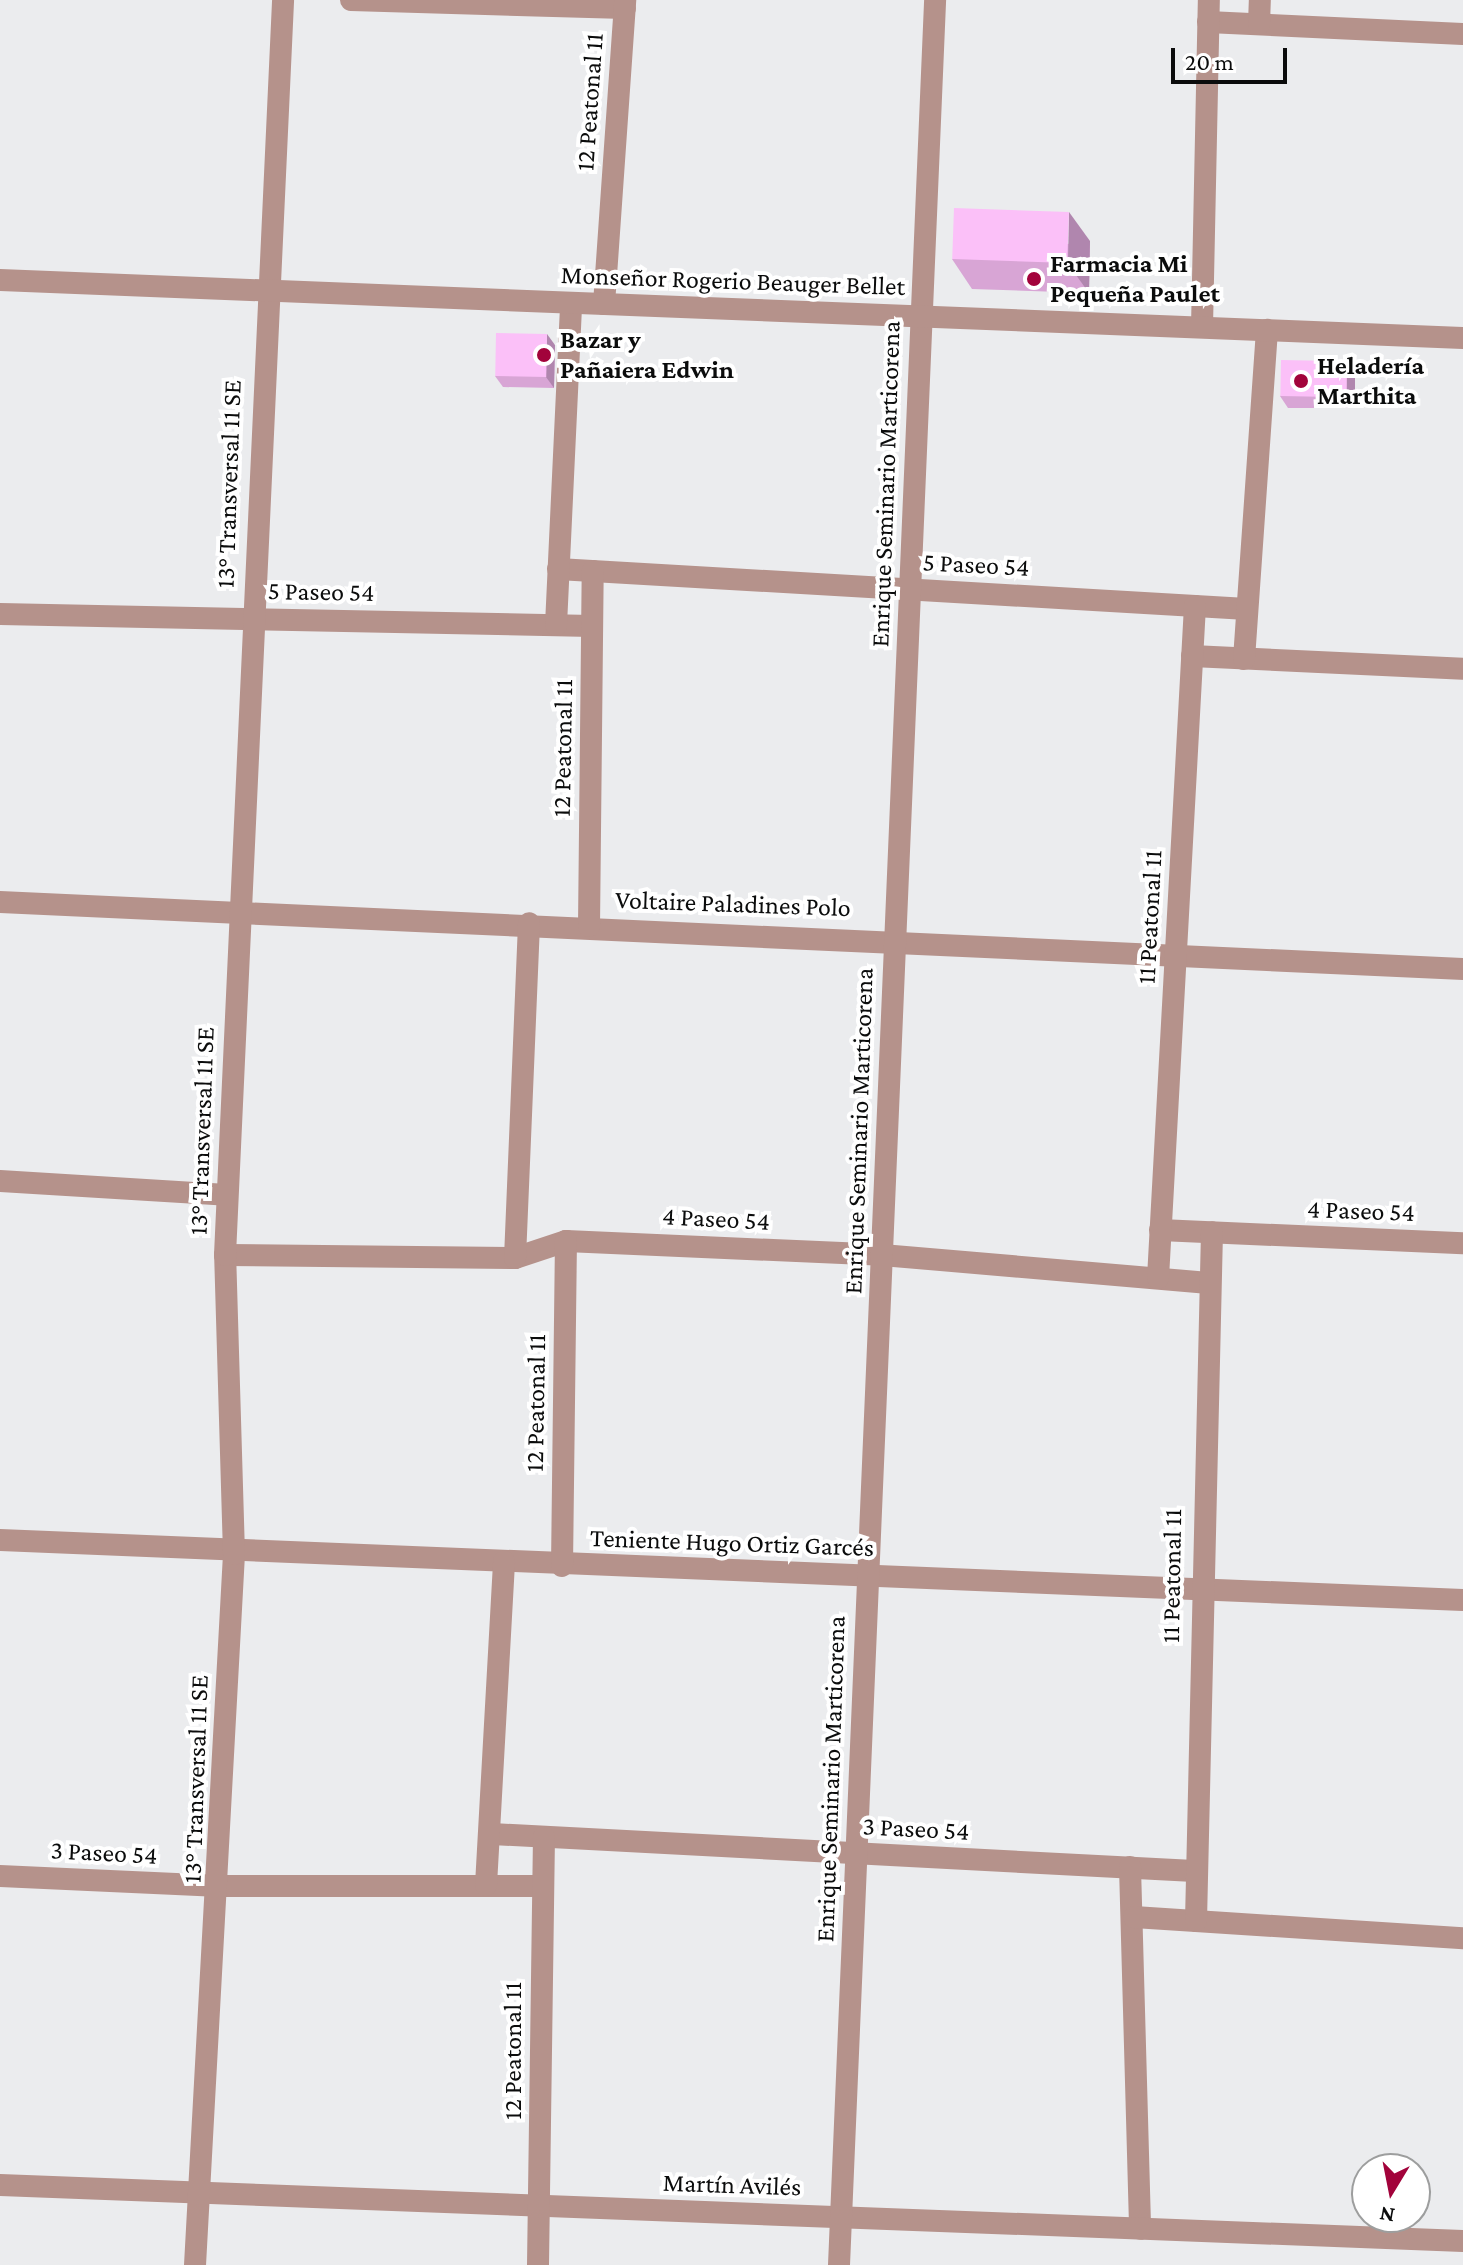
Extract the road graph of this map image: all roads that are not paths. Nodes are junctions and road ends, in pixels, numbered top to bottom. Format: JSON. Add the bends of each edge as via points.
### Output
{"nodes":[{"id":1,"x":283,"y":0,"type":"edge"},
{"id":2,"x":351,"y":0,"type":"edge"},
{"id":3,"x":935,"y":0,"type":"edge"},
{"id":4,"x":1260,"y":0,"type":"edge"},
{"id":5,"x":625,"y":4,"type":"edge"},
{"id":6,"x":580,"y":5,"type":"edge"},
{"id":7,"x":1209,"y":11,"type":"edge"},
{"id":8,"x":1259,"y":24,"type":"junction"},
{"id":9,"x":1463,"y":34,"type":"edge"},
{"id":10,"x":0,"y":280,"type":"edge"},
{"id":11,"x":266,"y":290,"type":"junction"},
{"id":12,"x":571,"y":303,"type":"junction"},
{"id":13,"x":604,"y":304,"type":"junction"},
{"id":14,"x":922,"y":316,"type":"junction"},
{"id":15,"x":1202,"y":327,"type":"junction"},
{"id":16,"x":1267,"y":330,"type":"junction"},
{"id":17,"x":1463,"y":338,"type":"edge"},
{"id":18,"x":558,"y":569,"type":"junction"},
{"id":19,"x":593,"y":571,"type":"junction"},
{"id":20,"x":910,"y":590,"type":"junction"},
{"id":21,"x":1195,"y":606,"type":"junction"},
{"id":22,"x":1247,"y":609,"type":"junction"},
{"id":23,"x":0,"y":614,"type":"edge"},
{"id":24,"x":252,"y":619,"type":"junction"},
{"id":25,"x":556,"y":625,"type":"junction"},
{"id":26,"x":592,"y":626,"type":"junction"},
{"id":27,"x":1192,"y":656,"type":"junction"},
{"id":28,"x":1244,"y":659,"type":"junction"},
{"id":29,"x":1463,"y":669,"type":"edge"},
{"id":30,"x":0,"y":902,"type":"edge"},
{"id":31,"x":239,"y":912,"type":"junction"},
{"id":32,"x":529,"y":923,"type":"junction"},
{"id":33,"x":589,"y":926,"type":"junction"},
{"id":34,"x":895,"y":938,"type":"junction"},
{"id":35,"x":1176,"y":953,"type":"junction"},
{"id":36,"x":1463,"y":969,"type":"edge"},
{"id":37,"x":0,"y":1181,"type":"edge"},
{"id":38,"x":227,"y":1195,"type":"junction"},
{"id":39,"x":1160,"y":1230,"type":"junction"},
{"id":40,"x":1212,"y":1232,"type":"junction"},
{"id":41,"x":566,"y":1241,"type":"junction"},
{"id":42,"x":1463,"y":1243,"type":"edge"},
{"id":43,"x":225,"y":1255,"type":"junction"},
{"id":44,"x":882,"y":1255,"type":"junction"},
{"id":45,"x":515,"y":1258,"type":"junction"},
{"id":46,"x":1158,"y":1278,"type":"junction"},
{"id":47,"x":1206,"y":1283,"type":"junction"},
{"id":48,"x":0,"y":1540,"type":"edge"},
{"id":49,"x":234,"y":1554,"type":"junction"},
{"id":50,"x":504,"y":1562,"type":"junction"},
{"id":51,"x":562,"y":1566,"type":"junction"},
{"id":52,"x":868,"y":1574,"type":"junction"},
{"id":53,"x":1199,"y":1590,"type":"junction"},
{"id":54,"x":1463,"y":1600,"type":"edge"},
{"id":55,"x":492,"y":1834,"type":"junction"},
{"id":56,"x":544,"y":1837,"type":"junction"},
{"id":57,"x":856,"y":1854,"type":"junction"},
{"id":58,"x":1130,"y":1867,"type":"junction"},
{"id":59,"x":1194,"y":1871,"type":"junction"},
{"id":60,"x":0,"y":1876,"type":"edge"},
{"id":61,"x":486,"y":1885,"type":"junction"},
{"id":62,"x":220,"y":1886,"type":"junction"},
{"id":63,"x":541,"y":1886,"type":"junction"},
{"id":64,"x":1134,"y":1917,"type":"junction"},
{"id":65,"x":1196,"y":1921,"type":"junction"},
{"id":66,"x":1463,"y":1938,"type":"edge"},
{"id":67,"x":0,"y":2185,"type":"edge"},
{"id":68,"x":198,"y":2192,"type":"junction"},
{"id":69,"x":540,"y":2206,"type":"junction"},
{"id":70,"x":841,"y":2217,"type":"junction"},
{"id":71,"x":1140,"y":2229,"type":"junction"},
{"id":72,"x":1463,"y":2241,"type":"edge"},
{"id":73,"x":195,"y":2265,"type":"edge"},
{"id":74,"x":538,"y":2265,"type":"edge"},
{"id":75,"x":839,"y":2265,"type":"edge"}],
"edges":[{"from":1,"to":11,"type":"street","name":"13° Transversal 11 SE"},
{"from":2,"to":6,"type":"street"},
{"from":3,"to":14,"type":"street","name":"Enrique Seminario Marticorena"},
{"from":4,"to":8,"type":"street"},
{"from":5,"to":6,"type":"street"},
{"from":5,"to":13,"type":"street","name":"12 Peatonal 11"},
{"from":7,"to":8,"type":"street"},
{"from":7,"to":15,"type":"street"},
{"from":8,"to":9,"type":"street"},
{"from":10,"to":11,"type":"street","name":"Monseñor Rogerio Beauger Bellet"},
{"from":11,"to":12,"type":"street","name":"Monseñor Rogerio Beauger Bellet"},
{"from":11,"to":24,"type":"street","name":"13° Transversal 11 SE"},
{"from":12,"to":13,"type":"street","name":"Monseñor Rogerio Beauger Bellet"},
{"from":12,"to":18,"type":"street"},
{"from":13,"to":14,"type":"street","name":"Monseñor Rogerio Beauger Bellet"},
{"from":14,"to":15,"type":"street","name":"Monseñor Rogerio Beauger Bellet"},
{"from":14,"to":20,"type":"street","name":"Enrique Seminario Marticorena"},
{"from":15,"to":16,"type":"street","name":"Monseñor Rogerio Beauger Bellet"},
{"from":16,"to":17,"type":"street","name":"Monseñor Rogerio Beauger Bellet"},
{"from":16,"to":22,"type":"street"},
{"from":18,"to":19,"type":"street","name":"5 Paseo 54"},
{"from":18,"to":25,"type":"street"},
{"from":19,"to":20,"type":"street","name":"5 Paseo 54"},
{"from":19,"to":26,"type":"street","name":"12 Peatonal 11"},
{"from":20,"to":21,"type":"street","name":"5 Paseo 54"},
{"from":20,"to":34,"type":"street","name":"Enrique Seminario Marticorena"},
{"from":21,"to":22,"type":"street","name":"5 Paseo 54"},
{"from":21,"to":27,"type":"street","name":"11 Peatonal 11"},
{"from":22,"to":28,"type":"street"},
{"from":23,"to":24,"type":"street","name":"5 Paseo 54"},
{"from":24,"to":25,"type":"street","name":"5 Paseo 54"},
{"from":24,"to":31,"type":"street","name":"13° Transversal 11 SE"},
{"from":25,"to":26,"type":"street","name":"5 Paseo 54"},
{"from":26,"to":33,"type":"street","name":"12 Peatonal 11"},
{"from":27,"to":28,"type":"street"},
{"from":27,"to":35,"type":"street","name":"11 Peatonal 11"},
{"from":28,"to":29,"type":"street"},
{"from":30,"to":31,"type":"street","name":"Voltaire Paladines Polo"},
{"from":31,"to":32,"type":"street","name":"Voltaire Paladines Polo"},
{"from":31,"to":38,"type":"street","name":"13° Transversal 11 SE"},
{"from":32,"to":33,"type":"street","name":"Voltaire Paladines Polo"},
{"from":32,"to":45,"type":"street"},
{"from":33,"to":34,"type":"street","name":"Voltaire Paladines Polo"},
{"from":34,"to":35,"type":"street","name":"Voltaire Paladines Polo"},
{"from":34,"to":44,"type":"street","name":"Enrique Seminario Marticorena"},
{"from":35,"to":36,"type":"street","name":"Voltaire Paladines Polo"},
{"from":35,"to":39,"type":"street","name":"11 Peatonal 11"},
{"from":37,"to":38,"type":"street"},
{"from":38,"to":43,"type":"street","name":"13° Transversal 11 SE"},
{"from":39,"to":40,"type":"street","name":"4 Paseo 54"},
{"from":39,"to":46,"type":"street","name":"11 Peatonal 11"},
{"from":40,"to":42,"type":"street","name":"4 Paseo 54"},
{"from":40,"to":47,"type":"street","name":"11 Peatonal 11"},
{"from":41,"to":44,"type":"street","name":"4 Paseo 54"},
{"from":41,"to":45,"type":"street","name":"4 Paseo 54"},
{"from":41,"to":51,"type":"street","name":"12 Peatonal 11"},
{"from":43,"to":45,"type":"street","name":"4 Paseo 54"},
{"from":43,"to":49,"type":"street","name":"13° Transversal 11 SE"},
{"from":44,"to":46,"type":"street","name":"4 Paseo 54"},
{"from":44,"to":52,"type":"street","name":"Enrique Seminario Marticorena"},
{"from":46,"to":47,"type":"street","name":"4 Paseo 54"},
{"from":47,"to":53,"type":"street","name":"11 Peatonal 11"},
{"from":48,"to":49,"type":"street","name":"Teniente Hugo Ortiz Garcés"},
{"from":49,"to":50,"type":"street","name":"Teniente Hugo Ortiz Garcés"},
{"from":49,"to":62,"type":"street","name":"13° Transversal 11 SE"},
{"from":50,"to":51,"type":"street","name":"Teniente Hugo Ortiz Garcés"},
{"from":50,"to":55,"type":"street"},
{"from":51,"to":52,"type":"street","name":"Teniente Hugo Ortiz Garcés"},
{"from":52,"to":53,"type":"street","name":"Teniente Hugo Ortiz Garcés"},
{"from":52,"to":57,"type":"street","name":"Enrique Seminario Marticorena"},
{"from":53,"to":54,"type":"street","name":"Teniente Hugo Ortiz Garcés"},
{"from":53,"to":59,"type":"street","name":"11 Peatonal 11"},
{"from":55,"to":56,"type":"street","name":"3 Paseo 54"},
{"from":55,"to":61,"type":"street"},
{"from":56,"to":57,"type":"street","name":"3 Paseo 54"},
{"from":56,"to":63,"type":"street","name":"12 Peatonal 11"},
{"from":57,"to":58,"type":"street","name":"3 Paseo 54"},
{"from":57,"to":70,"type":"street","name":"Enrique Seminario Marticorena"},
{"from":58,"to":59,"type":"street","name":"3 Paseo 54"},
{"from":58,"to":64,"type":"street"},
{"from":59,"to":65,"type":"street","name":"11 Peatonal 11"},
{"from":60,"to":62,"type":"street","name":"3 Paseo 54"},
{"from":61,"to":62,"type":"street","name":"3 Paseo 54"},
{"from":61,"to":63,"type":"street","name":"3 Paseo 54"},
{"from":62,"to":68,"type":"street","name":"13° Transversal 11 SE"},
{"from":63,"to":69,"type":"street","name":"12 Peatonal 11"},
{"from":64,"to":65,"type":"street"},
{"from":64,"to":71,"type":"street"},
{"from":65,"to":66,"type":"street"},
{"from":67,"to":68,"type":"street","name":"Martín Avilés"},
{"from":68,"to":69,"type":"street","name":"Martín Avilés"},
{"from":68,"to":73,"type":"street","name":"13° Transversal 11 SE"},
{"from":69,"to":70,"type":"street","name":"Martín Avilés"},
{"from":69,"to":74,"type":"street","name":"12 Peatonal 11"},
{"from":70,"to":71,"type":"street","name":"Martín Avilés"},
{"from":70,"to":75,"type":"street","name":"Enrique Seminario Marticorena"},
{"from":71,"to":72,"type":"street","name":"Martín Avilés"}]}
